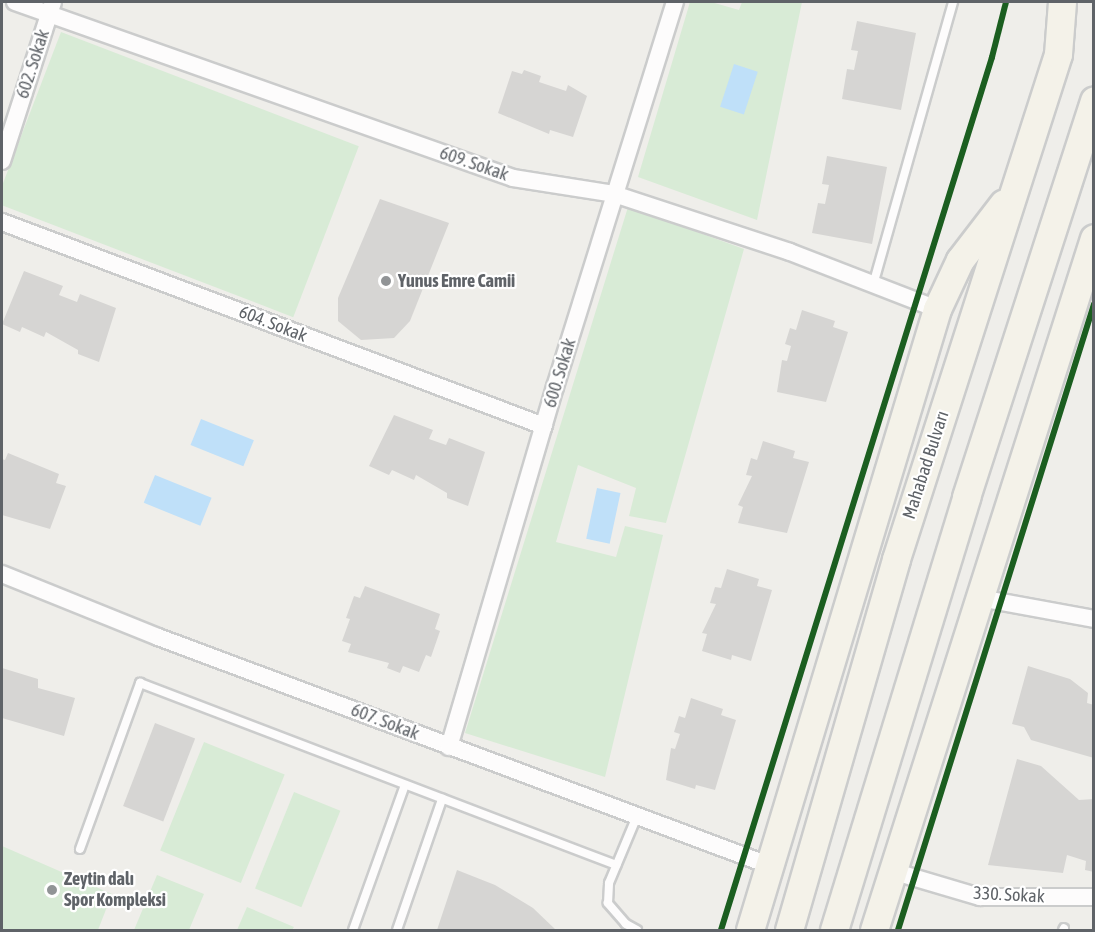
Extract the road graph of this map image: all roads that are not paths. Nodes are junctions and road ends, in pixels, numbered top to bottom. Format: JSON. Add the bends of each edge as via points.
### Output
{"nodes":[{"id":1,"x":15,"y":2,"type":"edge"},
{"id":2,"x":675,"y":2,"type":"edge"},
{"id":3,"x":953,"y":2,"type":"edge"},
{"id":4,"x":1062,"y":2,"type":"edge"},
{"id":5,"x":51,"y":8,"type":"edge"},
{"id":6,"x":1094,"y":100,"type":"edge"},
{"id":7,"x":2,"y":161,"type":"edge"},
{"id":8,"x":1017,"y":186,"type":"junction"},
{"id":9,"x":614,"y":194,"type":"junction"},
{"id":10,"x":2,"y":222,"type":"edge"},
{"id":11,"x":1094,"y":238,"type":"edge"},
{"id":12,"x":873,"y":285,"type":"junction"},
{"id":13,"x":937,"y":309,"type":"junction"},
{"id":14,"x":544,"y":426,"type":"junction"},
{"id":15,"x":2,"y":574,"type":"edge"},
{"id":16,"x":980,"y":598,"type":"junction"},
{"id":17,"x":1094,"y":619,"type":"edge"},
{"id":18,"x":449,"y":747,"type":"junction"},
{"id":19,"x":405,"y":785,"type":"junction"},
{"id":20,"x":442,"y":799,"type":"junction"},
{"id":21,"x":637,"y":816,"type":"junction"},
{"id":22,"x":80,"y":849,"type":"dead end"},
{"id":23,"x":616,"y":865,"type":"junction"},
{"id":24,"x":771,"y":866,"type":"junction"},
{"id":25,"x":892,"y":871,"type":"junction"},
{"id":26,"x":1094,"y":897,"type":"edge"},
{"id":27,"x":353,"y":930,"type":"edge"},
{"id":28,"x":397,"y":930,"type":"edge"},
{"id":29,"x":637,"y":930,"type":"edge"},
{"id":30,"x":750,"y":930,"type":"edge"},
{"id":31,"x":789,"y":930,"type":"edge"},
{"id":32,"x":834,"y":930,"type":"edge"},
{"id":33,"x":874,"y":930,"type":"edge"}],
"edges":[{"from":1,"to":5,"type":"street","name":"609. Sokak"},
{"from":2,"to":9,"type":"street","name":"600. Sokak"},
{"from":3,"to":12,"type":"lane"},
{"from":4,"to":8,"type":"main road","name":"Mahabad Bulvarı","via":[[1058,54]]},
{"from":5,"to":7,"type":"street","name":"602. Sokak"},
{"from":5,"to":9,"type":"street","name":"609. Sokak","via":[[513,178]]},
{"from":6,"to":32,"type":"main road","via":[[962,508]]},
{"from":8,"to":13,"type":"main road","via":[[960,260]]},
{"from":8,"to":31,"type":"main road","name":"Mahabad Bulvarı","via":[[896,559]]},
{"from":9,"to":12,"type":"street","name":"609. Sokak","via":[[790,252]]},
{"from":9,"to":14,"type":"street","name":"600. Sokak"},
{"from":10,"to":14,"type":"street","name":"604. Sokak"},
{"from":11,"to":16,"type":"main road"},
{"from":12,"to":13,"type":"street","name":"609. Sokak"},
{"from":13,"to":24,"type":"main road"},
{"from":14,"to":18,"type":"street","name":"600. Sokak"},
{"from":15,"to":18,"type":"street","name":"607. Sokak"},
{"from":16,"to":17,"type":"street"},
{"from":16,"to":25,"type":"main road"},
{"from":18,"to":21,"type":"street","name":"607. Sokak"},
{"from":19,"to":20,"type":"lane"},
{"from":19,"to":22,"type":"lane","via":[[140,683]]},
{"from":19,"to":27,"type":"lane"},
{"from":20,"to":23,"type":"lane"},
{"from":20,"to":28,"type":"lane"},
{"from":21,"to":23,"type":"lane"},
{"from":21,"to":24,"type":"street","name":"607. Sokak"},
{"from":23,"to":29,"type":"lane","via":[[609,883],[608,903],[626,924]]},
{"from":24,"to":30,"type":"main road"},
{"from":25,"to":26,"type":"street","name":"330. Sokak","via":[[980,897]]},
{"from":25,"to":33,"type":"main road"}]}
